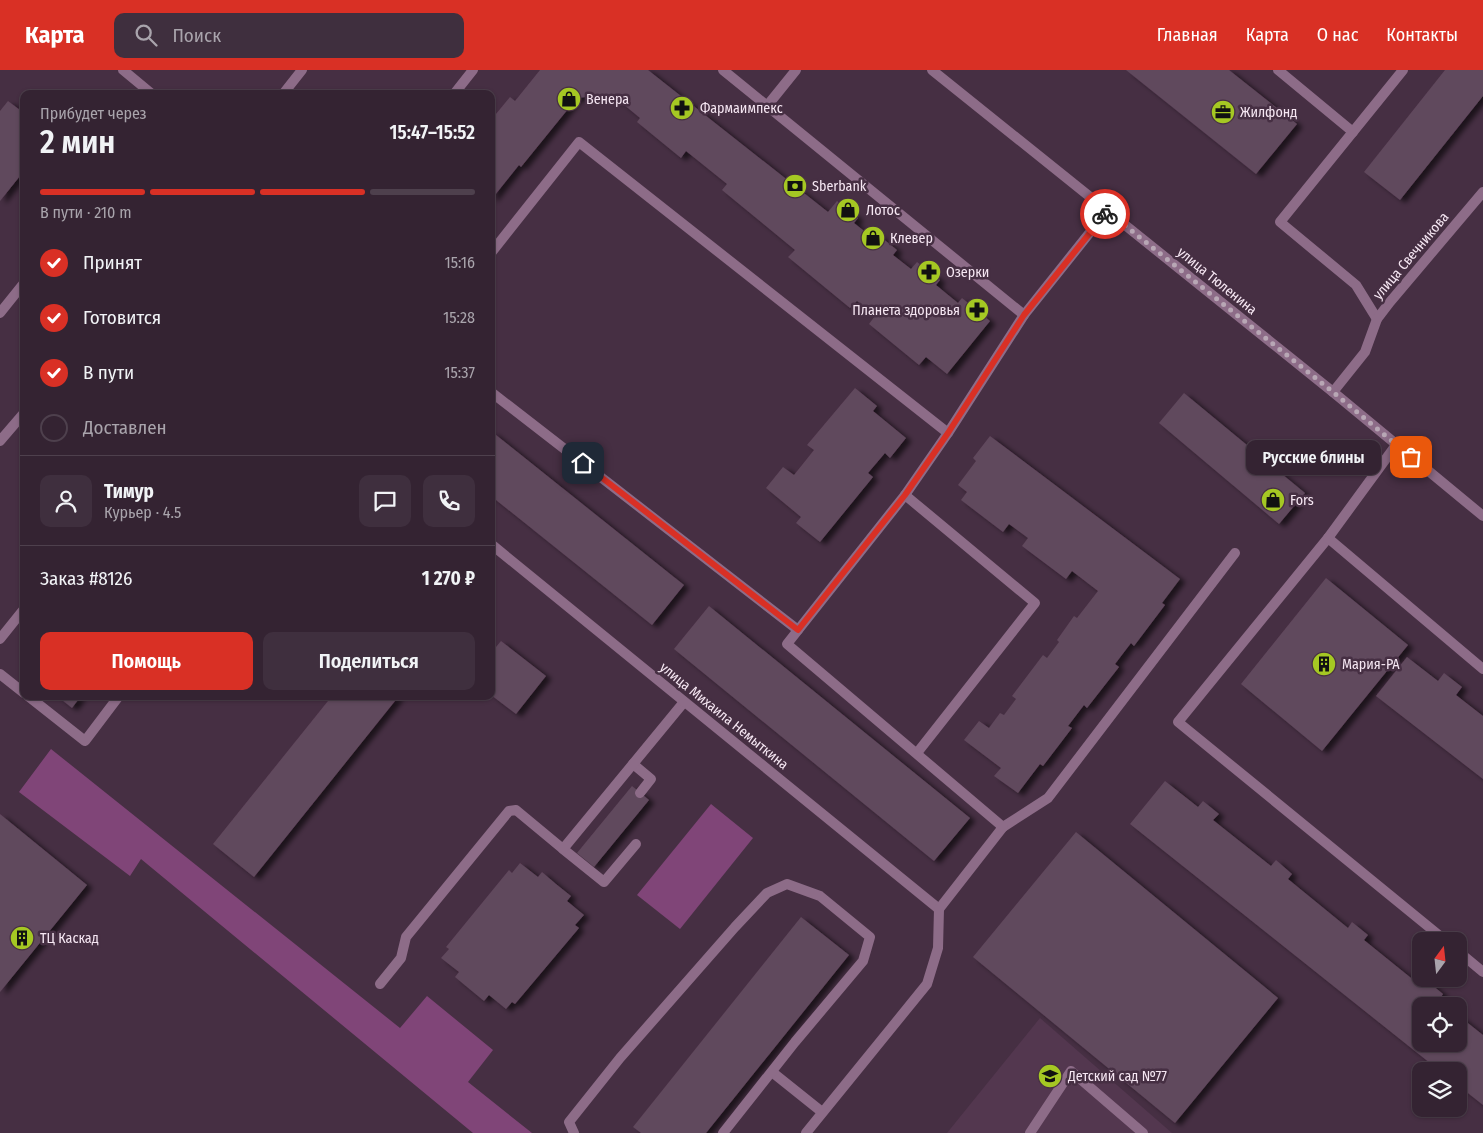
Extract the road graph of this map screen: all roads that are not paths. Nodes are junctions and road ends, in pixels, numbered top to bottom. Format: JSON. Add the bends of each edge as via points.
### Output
{"nodes":[{"id":1,"x":123,"y":70,"type":"edge"},
{"id":2,"x":302,"y":70,"type":"edge"},
{"id":3,"x":473,"y":70,"type":"edge"},
{"id":4,"x":723,"y":70,"type":"edge"},
{"id":5,"x":796,"y":70,"type":"edge"},
{"id":6,"x":932,"y":70,"type":"edge"},
{"id":7,"x":1278,"y":70,"type":"edge"},
{"id":8,"x":1404,"y":70,"type":"edge"},
{"id":9,"x":147,"y":90,"type":"edge"},
{"id":10,"x":286,"y":90,"type":"edge"},
{"id":11,"x":457,"y":90,"type":"edge"},
{"id":12,"x":767,"y":106,"type":"junction"},
{"id":13,"x":1353,"y":132,"type":"junction"},
{"id":14,"x":1483,"y":192,"type":"edge"},
{"id":15,"x":1107,"y":211,"type":"junction"},
{"id":16,"x":495,"y":247,"type":"edge"},
{"id":17,"x":20,"y":288,"type":"edge"},
{"id":18,"x":0,"y":313,"type":"edge"},
{"id":19,"x":1024,"y":315,"type":"junction"},
{"id":20,"x":1377,"y":319,"type":"junction"},
{"id":21,"x":1333,"y":392,"type":"junction"},
{"id":22,"x":495,"y":395,"type":"edge"},
{"id":23,"x":20,"y":418,"type":"edge"},
{"id":24,"x":948,"y":433,"type":"junction"},
{"id":25,"x":0,"y":442,"type":"edge"},
{"id":26,"x":1396,"y":445,"type":"junction"},
{"id":27,"x":905,"y":495,"type":"junction"},
{"id":28,"x":1483,"y":516,"type":"edge"},
{"id":29,"x":1328,"y":538,"type":"junction"},
{"id":30,"x":495,"y":547,"type":"edge"},
{"id":31,"x":1235,"y":553,"type":"dead end"},
{"id":32,"x":20,"y":614,"type":"edge"},
{"id":33,"x":798,"y":630,"type":"junction"},
{"id":34,"x":0,"y":640,"type":"edge"},
{"id":35,"x":1483,"y":669,"type":"edge"},
{"id":36,"x":0,"y":674,"type":"edge"},
{"id":37,"x":20,"y":690,"type":"edge"},
{"id":38,"x":33,"y":700,"type":"edge"},
{"id":39,"x":117,"y":700,"type":"edge"},
{"id":40,"x":684,"y":702,"type":"junction"},
{"id":41,"x":917,"y":754,"type":"junction"},
{"id":42,"x":633,"y":764,"type":"junction"},
{"id":43,"x":640,"y":793,"type":"dead end"},
{"id":44,"x":1003,"y":826,"type":"junction"},
{"id":45,"x":636,"y":844,"type":"dead end"},
{"id":46,"x":563,"y":849,"type":"junction"},
{"id":47,"x":939,"y":909,"type":"junction"},
{"id":48,"x":1435,"y":932,"type":"edge"},
{"id":49,"x":1468,"y":960,"type":"edge"},
{"id":50,"x":1483,"y":972,"type":"edge"},
{"id":51,"x":380,"y":984,"type":"dead end"},
{"id":52,"x":772,"y":1072,"type":"junction"},
{"id":53,"x":822,"y":1112,"type":"junction"},
{"id":54,"x":574,"y":1133,"type":"edge"},
{"id":55,"x":723,"y":1133,"type":"edge"},
{"id":56,"x":806,"y":1133,"type":"edge"},
{"id":57,"x":1030,"y":1133,"type":"edge"},
{"id":58,"x":1143,"y":1133,"type":"edge"}],
"edges":[{"from":1,"to":9,"type":"street"},
{"from":2,"to":10,"type":"street"},
{"from":3,"to":11,"type":"street"},
{"from":4,"to":12,"type":"street"},
{"from":5,"to":12,"type":"street"},
{"from":6,"to":15,"type":"street","name":"улица Тюленина"},
{"from":7,"to":13,"type":"street"},
{"from":8,"to":13,"type":"street"},
{"from":12,"to":19,"type":"street"},
{"from":13,"to":20,"type":"street","via":[[1280,222],[1356,285]]},
{"from":14,"to":20,"type":"street","name":"улица Свечникова"},
{"from":15,"to":19,"type":"street"},
{"from":15,"to":21,"type":"street","name":"улица Тюленина"},
{"from":16,"to":24,"type":"street","via":[[579,142]]},
{"from":17,"to":18,"type":"street"},
{"from":19,"to":24,"type":"street"},
{"from":20,"to":21,"type":"street","name":"улица Свечникова","via":[[1365,352]]},
{"from":21,"to":26,"type":"street","name":"улица Тюленина"},
{"from":22,"to":33,"type":"street"},
{"from":23,"to":25,"type":"street"},
{"from":24,"to":27,"type":"street"},
{"from":26,"to":28,"type":"street","name":"улица Тюленина"},
{"from":26,"to":29,"type":"street"},
{"from":27,"to":33,"type":"street"},
{"from":27,"to":41,"type":"street","via":[[1035,603]]},
{"from":29,"to":35,"type":"street"},
{"from":29,"to":48,"type":"street","via":[[1178,722]]},
{"from":30,"to":40,"type":"street","name":"улица Михаила Немыткина"},
{"from":31,"to":44,"type":"street","via":[[1048,798]]},
{"from":32,"to":34,"type":"street"},
{"from":33,"to":41,"type":"street","via":[[787,644]]},
{"from":36,"to":37,"type":"street"},
{"from":38,"to":39,"type":"street","via":[[85,741]]},
{"from":40,"to":42,"type":"street"},
{"from":40,"to":47,"type":"street","name":"улица Михаила Немыткина"},
{"from":41,"to":44,"type":"street"},
{"from":42,"to":43,"type":"street","via":[[651,779]]},
{"from":42,"to":46,"type":"street"},
{"from":44,"to":47,"type":"street"},
{"from":45,"to":46,"type":"street","via":[[604,882]]},
{"from":46,"to":51,"type":"street","via":[[516,810],[509,811],[406,937],[401,958]]},
{"from":47,"to":53,"type":"street","via":[[938,948],[927,984]]},
{"from":49,"to":50,"type":"street"},
{"from":52,"to":53,"type":"street"},
{"from":52,"to":54,"type":"street","via":[[862,961],[870,937],[820,896],[787,884],[760,900],[620,1058],[568,1122]]},
{"from":52,"to":55,"type":"street"},
{"from":53,"to":56,"type":"street"},
{"from":57,"to":58,"type":"street","via":[[1071,1072]]}]}
